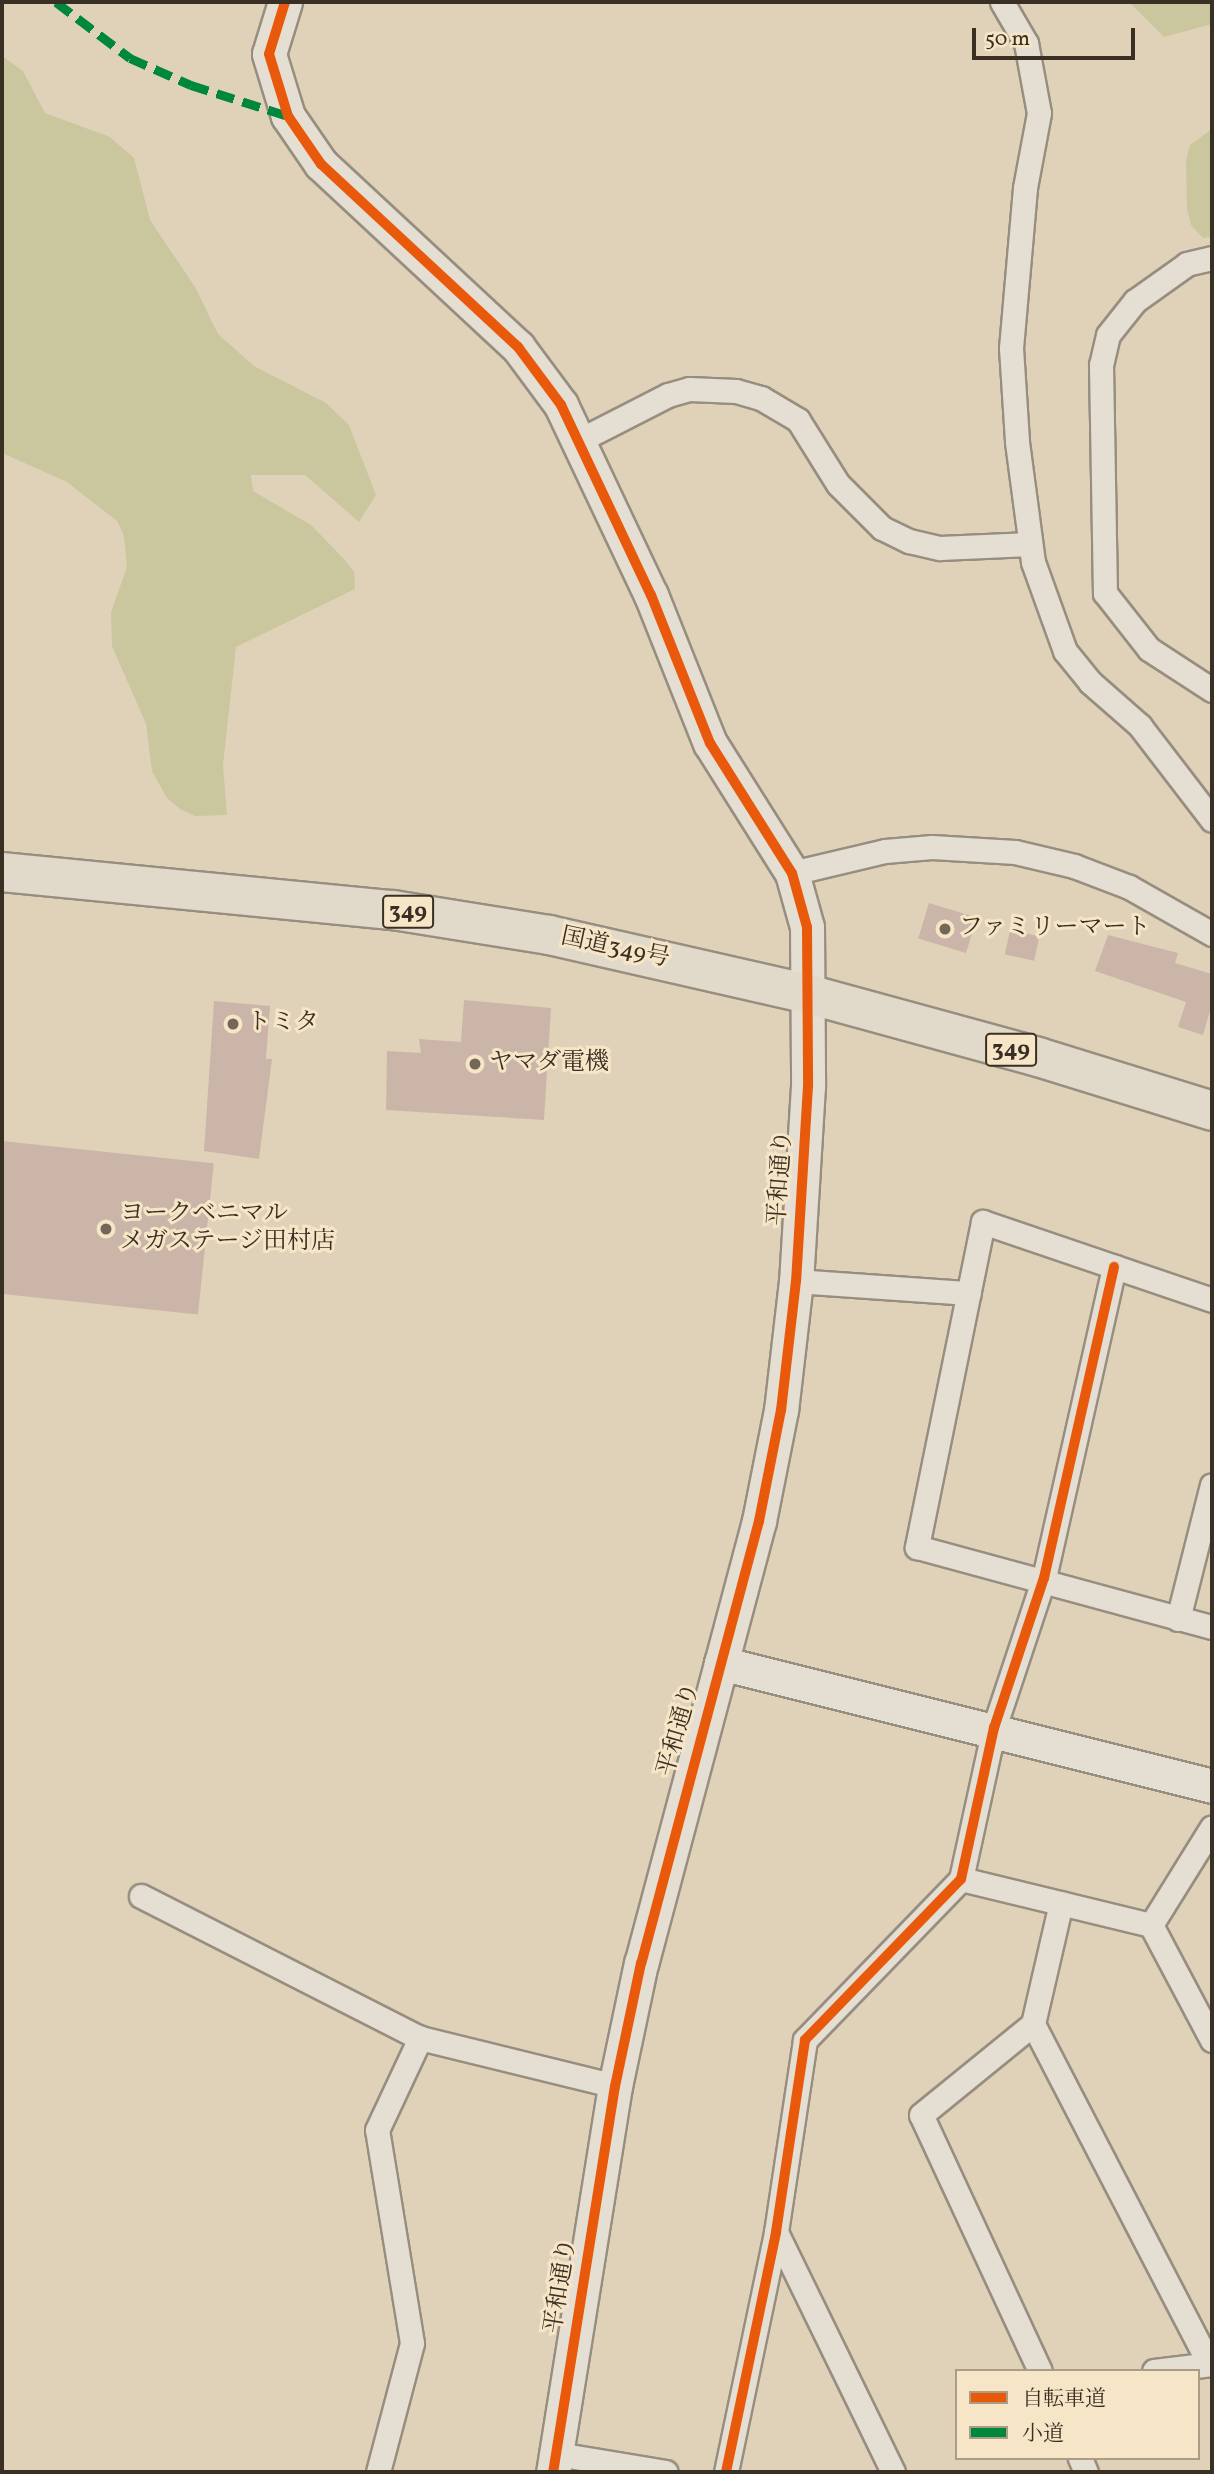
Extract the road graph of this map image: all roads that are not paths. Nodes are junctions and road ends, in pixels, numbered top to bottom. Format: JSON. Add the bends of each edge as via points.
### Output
{"nodes":[{"id":1,"x":285,"y":2,"type":"edge"},
{"id":2,"x":1002,"y":2,"type":"edge"},
{"id":3,"x":1212,"y":258,"type":"edge"},
{"id":4,"x":578,"y":441,"type":"junction"},
{"id":5,"x":1030,"y":544,"type":"junction"},
{"id":6,"x":1212,"y":690,"type":"edge"},
{"id":7,"x":1212,"y":820,"type":"edge"},
{"id":8,"x":2,"y":872,"type":"edge"},
{"id":9,"x":792,"y":873,"type":"junction"},
{"id":10,"x":1212,"y":933,"type":"edge"},
{"id":11,"x":808,"y":994,"type":"junction"},
{"id":12,"x":1212,"y":1111,"type":"edge"},
{"id":13,"x":1114,"y":1267,"type":"junction"},
{"id":14,"x":796,"y":1281,"type":"junction"},
{"id":15,"x":969,"y":1293,"type":"junction"},
{"id":16,"x":1212,"y":1300,"type":"edge"},
{"id":17,"x":1212,"y":1485,"type":"edge"},
{"id":18,"x":1044,"y":1578,"type":"junction"},
{"id":19,"x":1178,"y":1619,"type":"junction"},
{"id":20,"x":1212,"y":1627,"type":"edge"},
{"id":21,"x":721,"y":1663,"type":"junction"},
{"id":22,"x":994,"y":1728,"type":"junction"},
{"id":23,"x":1212,"y":1786,"type":"edge"},
{"id":24,"x":1212,"y":1827,"type":"edge"},
{"id":25,"x":961,"y":1879,"type":"junction"},
{"id":26,"x":141,"y":1896,"type":"dead end"},
{"id":27,"x":1062,"y":1903,"type":"junction"},
{"id":28,"x":1151,"y":1925,"type":"junction"},
{"id":29,"x":1033,"y":2024,"type":"junction"},
{"id":30,"x":419,"y":2038,"type":"junction"},
{"id":31,"x":1212,"y":2040,"type":"edge"},
{"id":32,"x":615,"y":2086,"type":"junction"},
{"id":33,"x":776,"y":2232,"type":"junction"},
{"id":34,"x":1211,"y":2364,"type":"edge"},
{"id":35,"x":1039,"y":2369,"type":"edge"},
{"id":36,"x":1170,"y":2369,"type":"edge"},
{"id":37,"x":555,"y":2463,"type":"edge"},
{"id":38,"x":378,"y":2472,"type":"edge"},
{"id":39,"x":666,"y":2472,"type":"edge"},
{"id":40,"x":726,"y":2472,"type":"edge"},
{"id":41,"x":893,"y":2472,"type":"edge"}],
"edges":[{"from":1,"to":4,"type":"street","name":"平和通り","via":[[269,54],[288,116],[321,164],[518,347],[561,405]]},
{"from":2,"to":5,"type":"street","via":[[1027,43],[1038,113],[1011,348]]},
{"from":3,"to":6,"type":"street","via":[[1187,264],[1135,301],[1108,335],[1101,366],[1105,593],[1149,649]]},
{"from":4,"to":5,"type":"street","via":[[668,395],[689,389],[736,391],[761,398],[798,420],[838,484],[882,528],[940,548]]},
{"from":4,"to":9,"type":"street","name":"平和通り","via":[[651,595],[710,743]]},
{"from":5,"to":7,"type":"street","via":[[1047,612],[1065,651],[1090,682],[1140,726]]},
{"from":8,"to":11,"type":"highway","name":"国道349号","number":"349","via":[[393,910],[550,935]]},
{"from":9,"to":10,"type":"street","via":[[885,850],[932,847],[1015,852],[1074,866],[1129,887]]},
{"from":9,"to":11,"type":"street","name":"平和通り","via":[[807,927]]},
{"from":11,"to":12,"type":"highway","name":"国道349号","number":"349"},
{"from":11,"to":14,"type":"street","name":"平和通り","via":[[808,1086]]},
{"from":13,"to":15,"type":"street","via":[[983,1222]]},
{"from":13,"to":16,"type":"street"},
{"from":13,"to":18,"type":"street"},
{"from":14,"to":15,"type":"street"},
{"from":14,"to":21,"type":"street","name":"平和通り","via":[[781,1410],[759,1521]]},
{"from":15,"to":18,"type":"street","via":[[917,1547]]},
{"from":17,"to":19,"type":"street"},
{"from":18,"to":19,"type":"street"},
{"from":18,"to":22,"type":"street"},
{"from":19,"to":20,"type":"street"},
{"from":21,"to":22,"type":"street"},
{"from":21,"to":32,"type":"street","name":"平和通り","via":[[656,1899]]},
{"from":22,"to":23,"type":"street"},
{"from":22,"to":25,"type":"street"},
{"from":24,"to":28,"type":"street"},
{"from":25,"to":27,"type":"street"},
{"from":25,"to":33,"type":"street","via":[[805,2040]]},
{"from":26,"to":30,"type":"street"},
{"from":27,"to":28,"type":"street"},
{"from":27,"to":29,"type":"street"},
{"from":28,"to":31,"type":"street"},
{"from":29,"to":34,"type":"street"},
{"from":29,"to":35,"type":"street","via":[[921,2115]]},
{"from":30,"to":32,"type":"street"},
{"from":30,"to":38,"type":"street","via":[[377,2130],[412,2343]]},
{"from":32,"to":37,"type":"street","name":"平和通り"},
{"from":33,"to":40,"type":"street"},
{"from":33,"to":41,"type":"street"},
{"from":34,"to":36,"type":"street"},
{"from":37,"to":39,"type":"street"}]}
